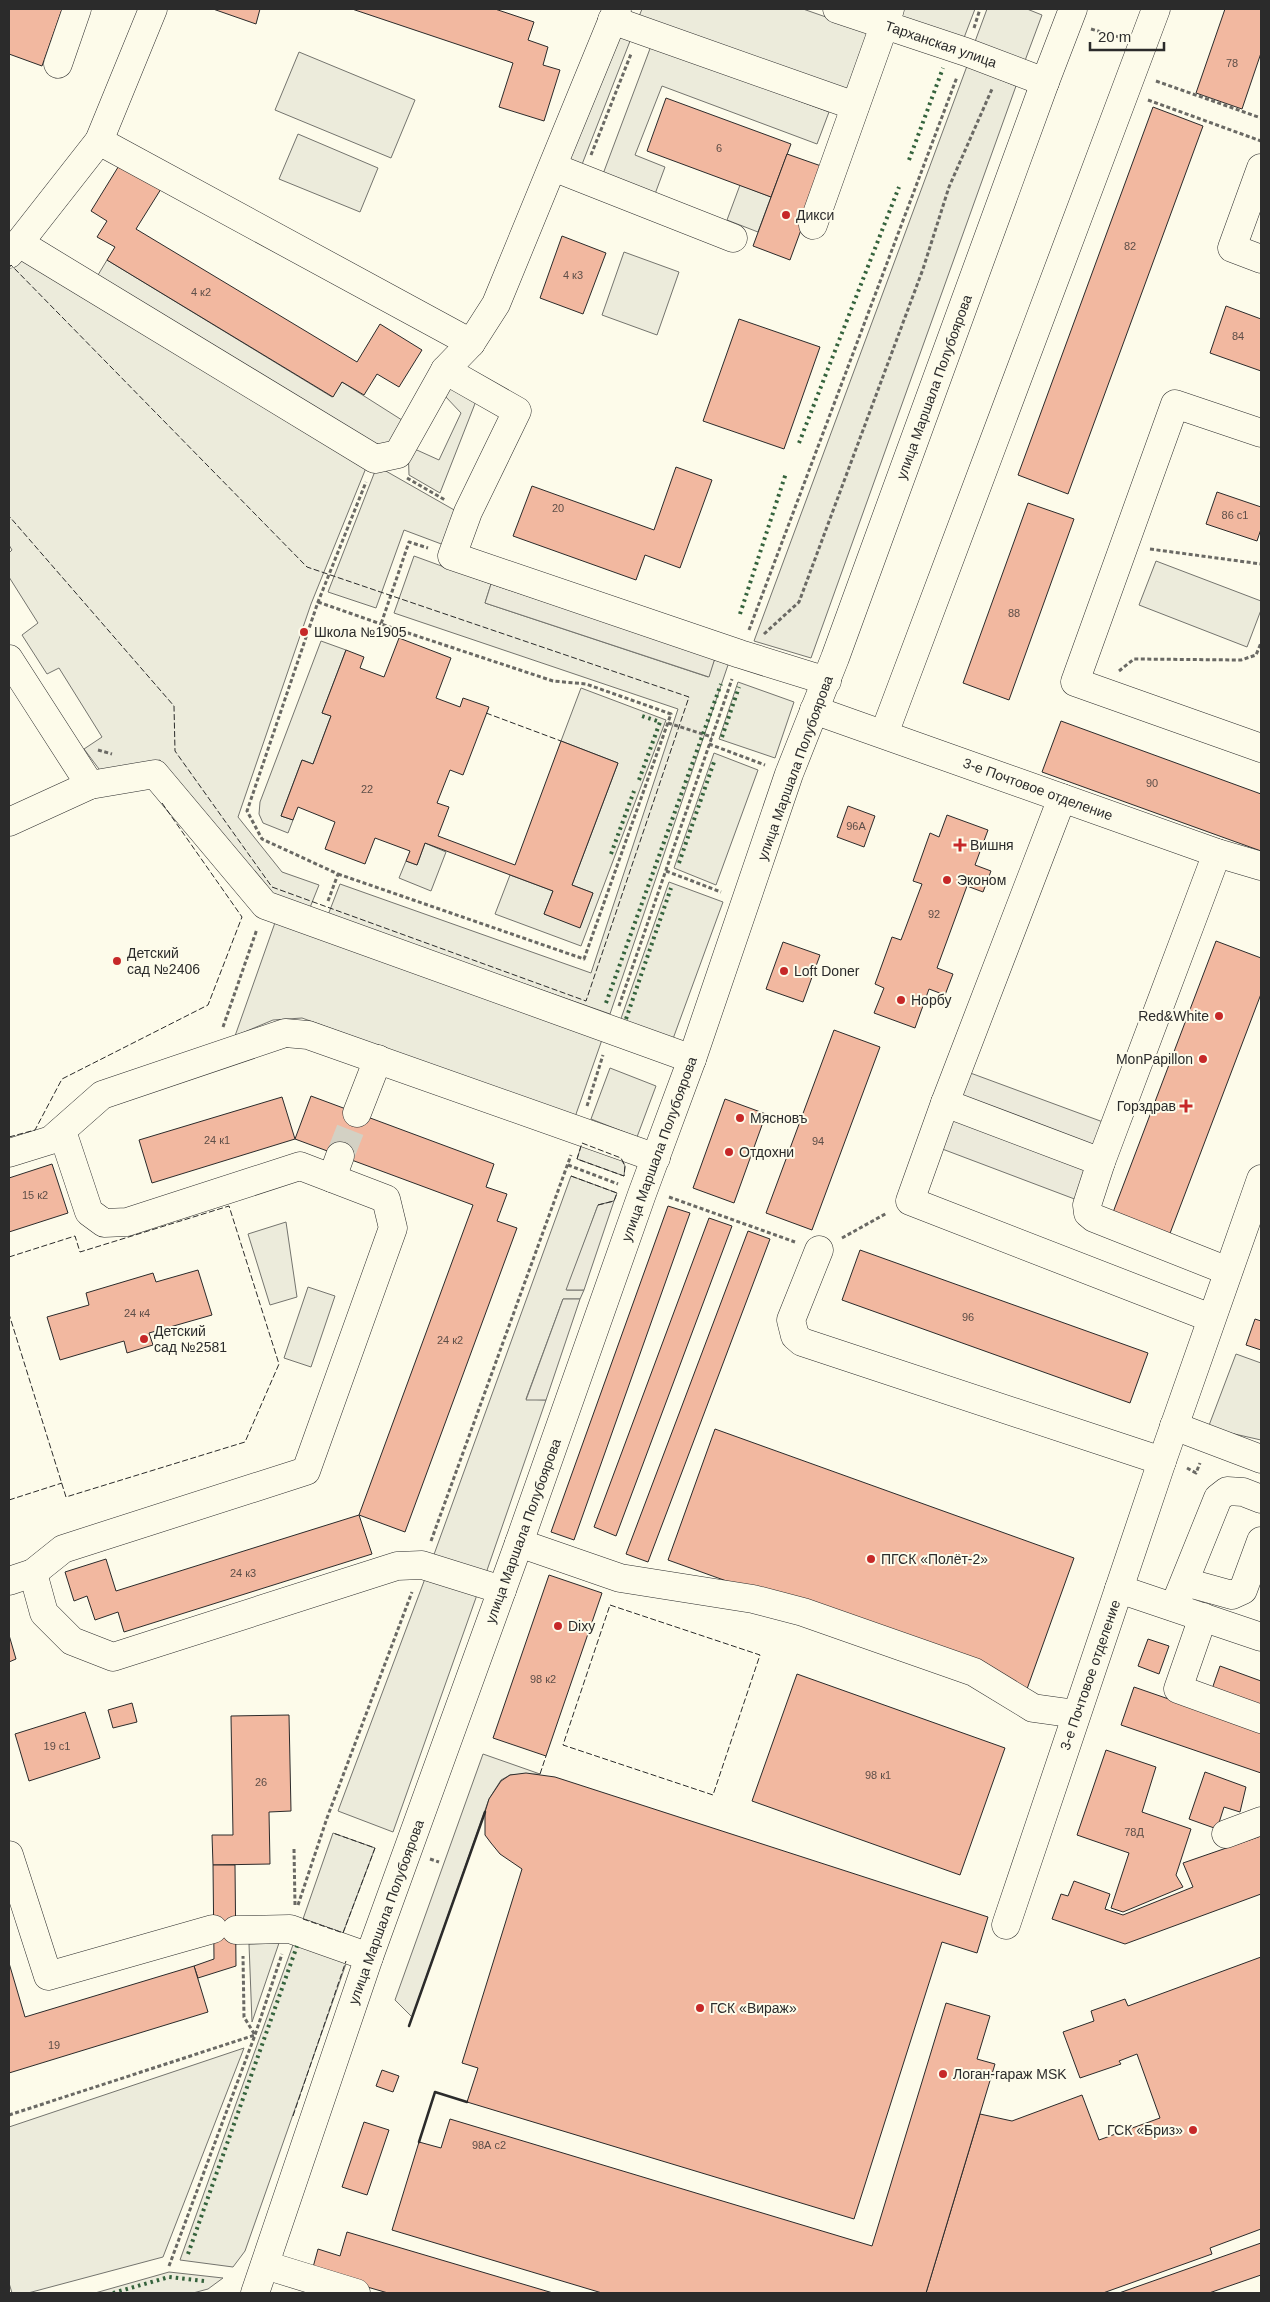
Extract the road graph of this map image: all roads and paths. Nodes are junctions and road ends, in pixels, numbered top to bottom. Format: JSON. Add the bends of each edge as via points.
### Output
{"nodes":[{"id":1,"x":77,"y":9,"type":"edge"},
{"id":2,"x":153,"y":9,"type":"edge"},
{"id":3,"x":838,"y":9,"type":"edge"},
{"id":4,"x":1073,"y":9,"type":"edge"},
{"id":5,"x":1156,"y":9,"type":"edge"},
{"id":6,"x":614,"y":14,"type":"edge"},
{"id":7,"x":887,"y":16,"type":"edge"},
{"id":8,"x":641,"y":30,"type":"junction"},
{"id":9,"x":58,"y":64,"type":"dead end"},
{"id":10,"x":1002,"y":66,"type":"junction"},
{"id":11,"x":1045,"y":82,"type":"junction"},
{"id":12,"x":1130,"y":82,"type":"junction"},
{"id":13,"x":855,"y":106,"type":"junction"},
{"id":14,"x":1261,"y":118,"type":"edge"},
{"id":15,"x":98,"y":141,"type":"junction"},
{"id":16,"x":1261,"y":141,"type":"edge"},
{"id":17,"x":553,"y":167,"type":"junction"},
{"id":18,"x":1261,"y":168,"type":"edge"},
{"id":19,"x":582,"y":179,"type":"junction"},
{"id":20,"x":813,"y":225,"type":"dead end"},
{"id":21,"x":733,"y":238,"type":"dead end"},
{"id":22,"x":14,"y":248,"type":"edge"},
{"id":23,"x":1261,"y":259,"type":"edge"},
{"id":24,"x":472,"y":343,"type":"junction"},
{"id":25,"x":445,"y":370,"type":"junction"},
{"id":26,"x":1261,"y":433,"type":"edge"},
{"id":27,"x":375,"y":459,"type":"junction"},
{"id":28,"x":468,"y":512,"type":"junction"},
{"id":29,"x":1150,"y":549,"type":"dead end"},
{"id":30,"x":452,"y":556,"type":"junction"},
{"id":31,"x":1261,"y":564,"type":"edge"},
{"id":32,"x":318,"y":602,"type":"junction"},
{"id":33,"x":381,"y":624,"type":"junction"},
{"id":34,"x":1261,"y":643,"type":"edge"},
{"id":35,"x":740,"y":654,"type":"junction"},
{"id":36,"x":9,"y":659,"type":"edge"},
{"id":37,"x":827,"y":682,"type":"junction"},
{"id":38,"x":1094,"y":689,"type":"junction"},
{"id":39,"x":814,"y":710,"type":"junction"},
{"id":40,"x":668,"y":723,"type":"junction"},
{"id":41,"x":884,"y":734,"type":"junction"},
{"id":42,"x":712,"y":738,"type":"dead end"},
{"id":43,"x":709,"y":744,"type":"dead end"},
{"id":44,"x":1261,"y":748,"type":"edge"},
{"id":45,"x":764,"y":774,"type":"dead end"},
{"id":46,"x":90,"y":785,"type":"junction"},
{"id":47,"x":1062,"y":798,"type":"junction"},
{"id":48,"x":9,"y":822,"type":"edge"},
{"id":49,"x":1216,"y":853,"type":"junction"},
{"id":50,"x":1261,"y":866,"type":"edge"},
{"id":51,"x":666,"y":871,"type":"dead end"},
{"id":52,"x":338,"y":874,"type":"junction"},
{"id":53,"x":724,"y":884,"type":"dead end"},
{"id":54,"x":265,"y":905,"type":"junction"},
{"id":55,"x":326,"y":906,"type":"dead end"},
{"id":56,"x":212,"y":1058,"type":"junction"},
{"id":57,"x":692,"y":1059,"type":"junction"},
{"id":58,"x":378,"y":1060,"type":"junction"},
{"id":59,"x":945,"y":1102,"type":"junction"},
{"id":60,"x":357,"y":1114,"type":"tunnel mouth"},
{"id":61,"x":62,"y":1131,"type":"junction"},
{"id":62,"x":9,"y":1153,"type":"edge"},
{"id":63,"x":656,"y":1158,"type":"junction"},
{"id":64,"x":1101,"y":1162,"type":"junction"},
{"id":65,"x":568,"y":1164,"type":"dead end"},
{"id":66,"x":1261,"y":1179,"type":"edge"},
{"id":67,"x":620,"y":1185,"type":"dead end"},
{"id":68,"x":664,"y":1195,"type":"dead end"},
{"id":69,"x":910,"y":1201,"type":"junction"},
{"id":70,"x":1254,"y":1219,"type":"edge"},
{"id":71,"x":819,"y":1250,"type":"junction"},
{"id":72,"x":1228,"y":1271,"type":"junction"},
{"id":73,"x":1211,"y":1318,"type":"junction"},
{"id":74,"x":1174,"y":1426,"type":"junction"},
{"id":75,"x":1261,"y":1459,"type":"edge"},
{"id":76,"x":1162,"y":1461,"type":"junction"},
{"id":77,"x":1261,"y":1499,"type":"edge"},
{"id":78,"x":1261,"y":1541,"type":"edge"},
{"id":79,"x":519,"y":1544,"type":"junction"},
{"id":80,"x":21,"y":1577,"type":"edge"},
{"id":81,"x":1185,"y":1582,"type":"junction"},
{"id":82,"x":1119,"y":1589,"type":"junction"},
{"id":83,"x":502,"y":1590,"type":"junction"},
{"id":84,"x":1174,"y":1607,"type":"junction"},
{"id":85,"x":1203,"y":1617,"type":"junction"},
{"id":86,"x":1261,"y":1637,"type":"edge"},
{"id":87,"x":1076,"y":1714,"type":"junction"},
{"id":88,"x":1261,"y":1719,"type":"edge"},
{"id":89,"x":1261,"y":1821,"type":"edge"},
{"id":90,"x":1226,"y":1834,"type":"dead end"},
{"id":91,"x":294,"y":1849,"type":"dead end"},
{"id":92,"x":9,"y":1855,"type":"edge"},
{"id":93,"x":295,"y":1914,"type":"dead end"},
{"id":94,"x":1006,"y":1925,"type":"dead end"},
{"id":95,"x":369,"y":1957,"type":"junction"},
{"id":96,"x":255,"y":2035,"type":"dead end"},
{"id":97,"x":9,"y":2115,"type":"edge"},
{"id":98,"x":265,"y":2265,"type":"junction"},
{"id":99,"x":255,"y":2293,"type":"edge"},
{"id":100,"x":356,"y":2293,"type":"edge"}],
"edges":[{"from":1,"to":9,"type":"street"},
{"from":2,"to":15,"type":"street"},
{"from":3,"to":7,"type":"street","name":"Тарханская улица"},
{"from":4,"to":11,"type":"street","name":"улица Маршала Полубоярова"},
{"from":5,"to":12,"type":"street"},
{"from":6,"to":8,"type":"street"},
{"from":6,"to":17,"type":"street"},
{"from":7,"to":10,"type":"street","name":"Тарханская улица"},
{"from":7,"to":13,"type":"street"},
{"from":8,"to":13,"type":"street"},
{"from":8,"to":19,"type":"path"},
{"from":10,"to":11,"type":"street","name":"Тарханская улица"},
{"from":10,"to":35,"type":"path","via":[[948,188],[923,269],[799,602]]},
{"from":11,"to":37,"type":"street","name":"улица Маршала Полубоярова"},
{"from":12,"to":14,"type":"path"},
{"from":12,"to":16,"type":"path"},
{"from":12,"to":41,"type":"street"},
{"from":13,"to":20,"type":"street"},
{"from":15,"to":22,"type":"street"},
{"from":15,"to":24,"type":"street"},
{"from":17,"to":19,"type":"street"},
{"from":17,"to":24,"type":"street","via":[[496,304]]},
{"from":18,"to":23,"type":"street","via":[[1232,248]]},
{"from":19,"to":21,"type":"street"},
{"from":22,"to":27,"type":"street"},
{"from":24,"to":25,"type":"street"},
{"from":25,"to":27,"type":"street","via":[[398,454]]},
{"from":25,"to":28,"type":"street","via":[[517,411]]},
{"from":26,"to":38,"type":"street","via":[[1175,404],[1075,682]]},
{"from":27,"to":28,"type":"path"},
{"from":27,"to":32,"type":"path"},
{"from":28,"to":30,"type":"street"},
{"from":29,"to":31,"type":"path"},
{"from":30,"to":33,"type":"path","via":[[409,542]]},
{"from":30,"to":35,"type":"street"},
{"from":32,"to":33,"type":"path"},
{"from":32,"to":52,"type":"path","via":[[247,811],[262,839]]},
{"from":33,"to":40,"type":"path","via":[[553,681],[586,684],[672,714]]},
{"from":34,"to":38,"type":"path","via":[[1256,655],[1242,660],[1134,659]]},
{"from":35,"to":37,"type":"street"},
{"from":36,"to":46,"type":"street"},
{"from":37,"to":39,"type":"street","name":"улица Маршала Полубоярова"},
{"from":38,"to":44,"type":"street"},
{"from":39,"to":41,"type":"street","name":"3-е Почтовое отделение"},
{"from":39,"to":57,"type":"street","name":"улица Маршала Полубоярова"},
{"from":40,"to":42,"type":"path"},
{"from":40,"to":52,"type":"path","via":[[584,959]]},
{"from":41,"to":47,"type":"street","name":"3-е Почтовое отделение"},
{"from":43,"to":45,"type":"path","via":[[767,765]]},
{"from":46,"to":48,"type":"street"},
{"from":46,"to":54,"type":"street","via":[[155,774]]},
{"from":47,"to":49,"type":"street","name":"3-е Почтовое отделение"},
{"from":47,"to":59,"type":"street"},
{"from":49,"to":50,"type":"street","name":"3-е Почтовое отделение"},
{"from":49,"to":64,"type":"street"},
{"from":51,"to":53,"type":"path","via":[[721,892]]},
{"from":52,"to":55,"type":"path"},
{"from":54,"to":56,"type":"path"},
{"from":54,"to":57,"type":"street"},
{"from":56,"to":58,"type":"street","via":[[285,1033],[308,1035]]},
{"from":56,"to":61,"type":"street","via":[[102,1095]]},
{"from":57,"to":63,"type":"street","name":"улица Маршала Полубоярова"},
{"from":58,"to":60,"type":"street"},
{"from":58,"to":63,"type":"street"},
{"from":59,"to":64,"type":"street"},
{"from":59,"to":69,"type":"street"},
{"from":61,"to":62,"type":"street","via":[[51,1140]]},
{"from":61,"to":80,"type":"street","via":[[89,1212],[104,1223],[127,1222],[300,1166],[336,1167],[386,1199],[393,1228],[306,1471],[63,1549]]},
{"from":63,"to":79,"type":"street","name":"улица Маршала Полубоярова"},
{"from":64,"to":72,"type":"street","via":[[1087,1205],[1088,1213]]},
{"from":65,"to":67,"type":"path"},
{"from":66,"to":70,"type":"street","name":"3-е Почтовое отделение"},
{"from":68,"to":71,"type":"path"},
{"from":69,"to":71,"type":"path"},
{"from":69,"to":73,"type":"street"},
{"from":70,"to":72,"type":"street","name":"3-е Почтовое отделение"},
{"from":71,"to":76,"type":"street","via":[[791,1320],[795,1336],[802,1342]]},
{"from":72,"to":73,"type":"street","name":"3-е Почтовое отделение"},
{"from":73,"to":74,"type":"street","name":"3-е Почтовое отделение"},
{"from":74,"to":75,"type":"street"},
{"from":74,"to":76,"type":"street","name":"3-е Почтовое отделение"},
{"from":76,"to":82,"type":"street","name":"3-е Почтовое отделение"},
{"from":77,"to":81,"type":"street","via":[[1243,1492],[1226,1491],[1218,1498]]},
{"from":78,"to":81,"type":"street","via":[[1243,1590],[1232,1595]]},
{"from":79,"to":83,"type":"street","name":"улица Маршала Полубоярова"},
{"from":79,"to":87,"type":"street","via":[[620,1578],[766,1601],[803,1612],[974,1672],[1034,1708]]},
{"from":80,"to":83,"type":"street","via":[[44,1613],[72,1640],[113,1657],[397,1566],[422,1565]]},
{"from":81,"to":84,"type":"street"},
{"from":82,"to":84,"type":"street"},
{"from":82,"to":87,"type":"street","name":"3-е Почтовое отделение"},
{"from":83,"to":95,"type":"street","name":"улица Маршала Полубоярова"},
{"from":84,"to":85,"type":"street"},
{"from":85,"to":86,"type":"street"},
{"from":85,"to":88,"type":"street","via":[[1178,1689]]},
{"from":87,"to":94,"type":"street","name":"3-е Почтовое отделение"},
{"from":89,"to":90,"type":"street"},
{"from":91,"to":93,"type":"path"},
{"from":92,"to":95,"type":"street","via":[[48,1976],[224,1929],[290,1929]]},
{"from":95,"to":98,"type":"street","name":"улица Маршала Полубоярова"},
{"from":96,"to":97,"type":"path"},
{"from":98,"to":99,"type":"street","name":"улица Маршала Полубоярова"},
{"from":98,"to":100,"type":"street"}]}
